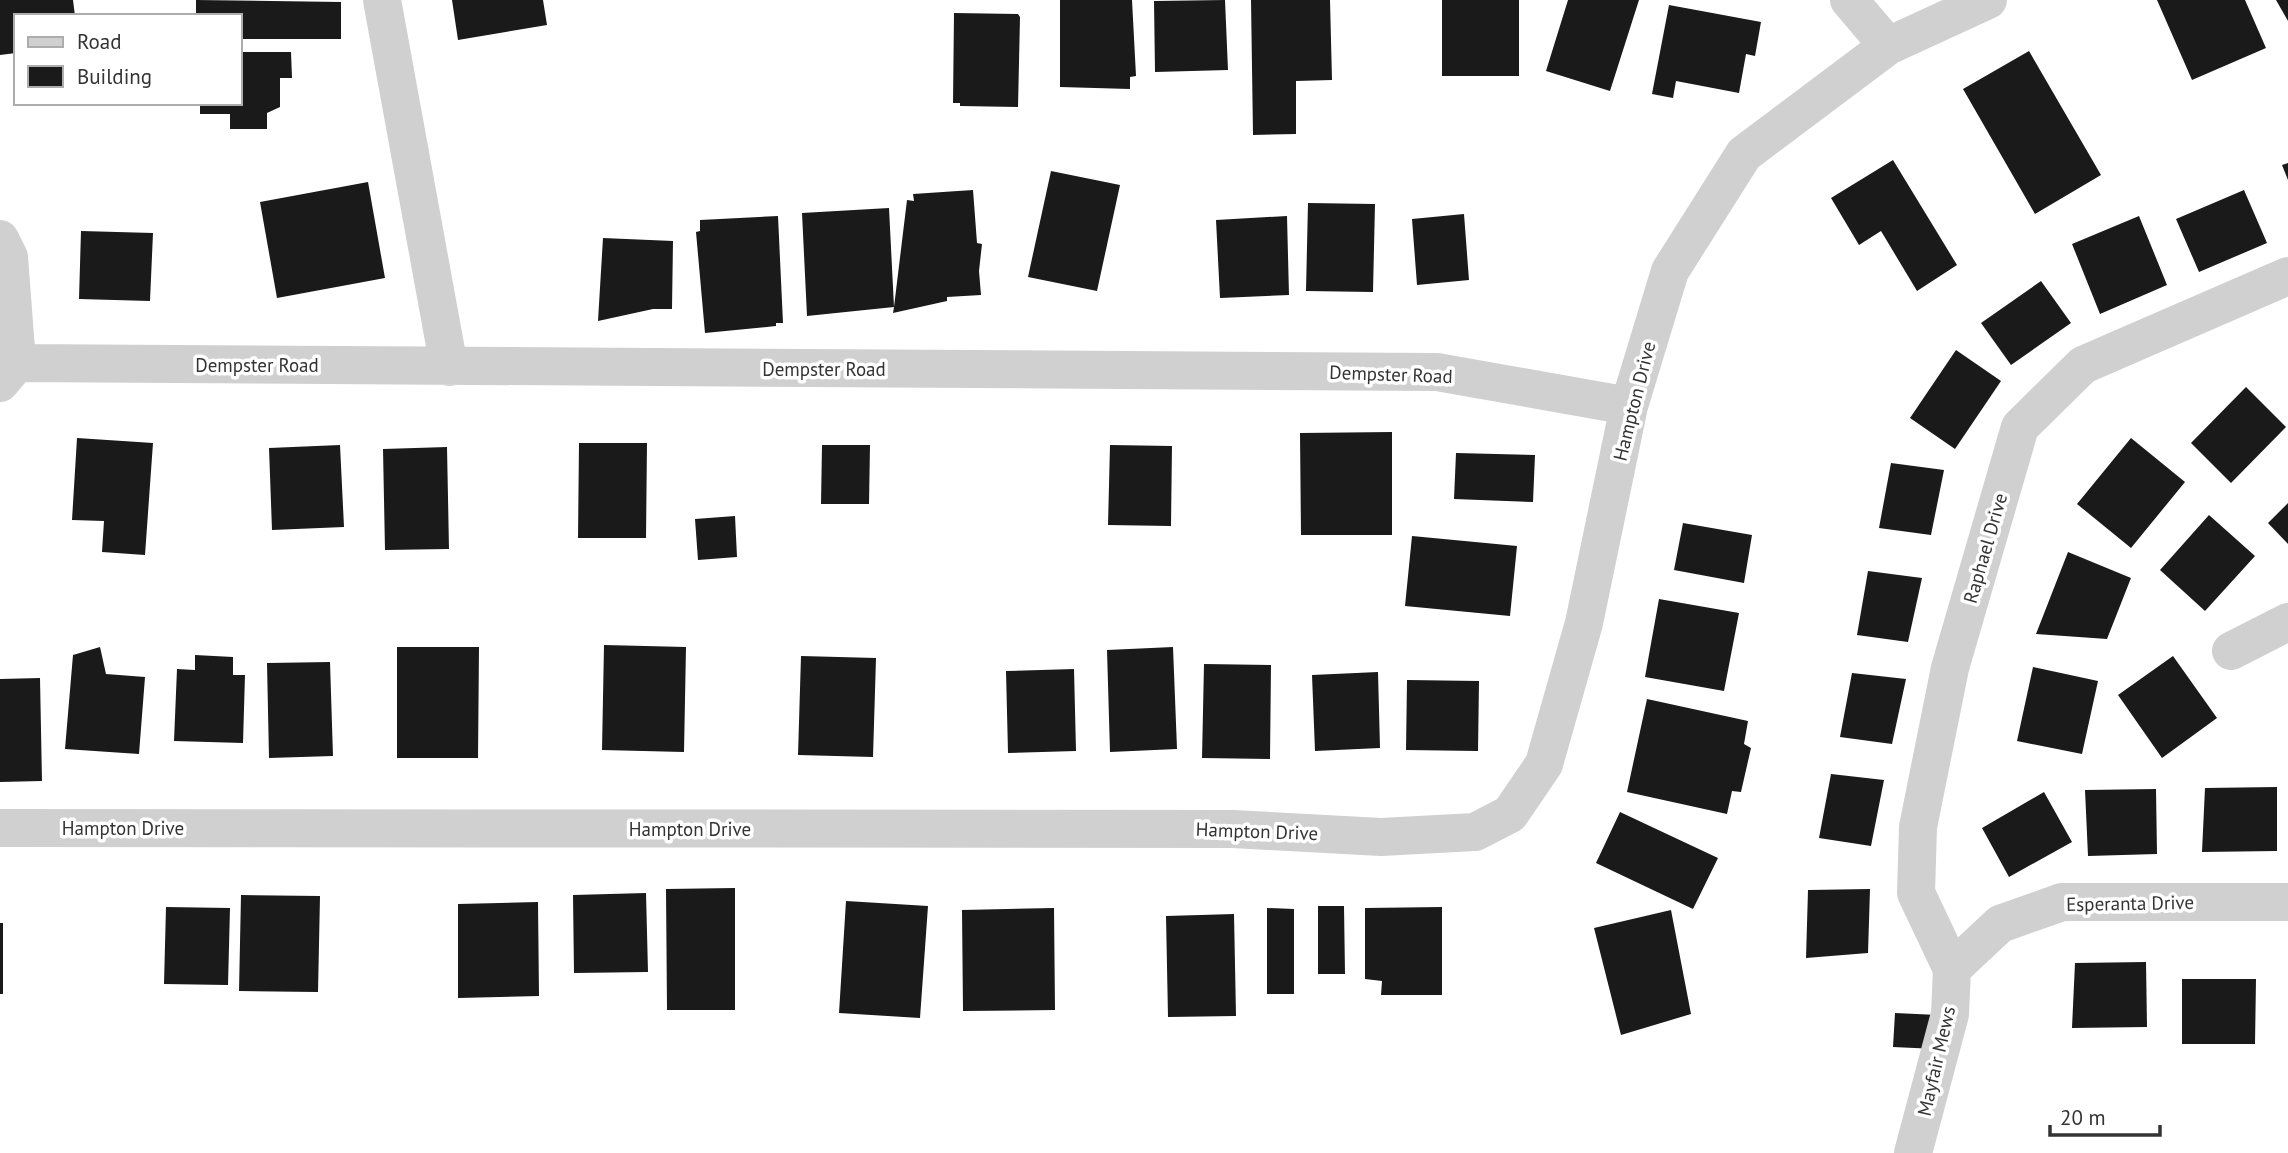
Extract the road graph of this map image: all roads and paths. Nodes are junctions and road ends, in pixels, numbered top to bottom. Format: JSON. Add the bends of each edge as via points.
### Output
{"nodes":[{"id":1,"x":382,"y":0,"type":"edge"},
{"id":2,"x":1849,"y":0,"type":"edge"},
{"id":3,"x":1988,"y":0,"type":"edge"},
{"id":4,"x":1888,"y":46,"type":"junction"},
{"id":5,"x":0,"y":239,"type":"edge"},
{"id":6,"x":2288,"y":276,"type":"edge"},
{"id":7,"x":449,"y":367,"type":"junction"},
{"id":8,"x":8,"y":373,"type":"edge"},
{"id":9,"x":1629,"y":406,"type":"junction"},
{"id":10,"x":2288,"y":622,"type":"edge"},
{"id":11,"x":2231,"y":651,"type":"dead end"},
{"id":12,"x":0,"y":828,"type":"edge"},
{"id":13,"x":2288,"y":902,"type":"edge"},
{"id":14,"x":1952,"y":969,"type":"junction"},
{"id":15,"x":1913,"y":1153,"type":"edge"}],
"edges":[{"from":1,"to":7,"type":"street"},
{"from":2,"to":4,"type":"street"},
{"from":3,"to":4,"type":"street","name":"Hampton Drive"},
{"from":4,"to":9,"type":"street","name":"Hampton Drive","via":[[1744,154],[1670,271]]},
{"from":5,"to":8,"type":"street","via":[[9,257]]},
{"from":6,"to":14,"type":"street","name":"Raphael Drive","via":[[2083,365],[2020,427],[1950,668],[1918,827],[1916,893]]},
{"from":7,"to":8,"type":"street","name":"Dempster Road"},
{"from":7,"to":9,"type":"street","name":"Dempster Road","via":[[1437,372]]},
{"from":9,"to":12,"type":"street","name":"Hampton Drive","via":[[1584,623],[1544,764],[1510,814],[1475,832],[1381,837],[1233,829]]},
{"from":10,"to":11,"type":"street"},
{"from":13,"to":14,"type":"street","name":"Esperanta Drive","via":[[2062,902],[2000,924]]},
{"from":14,"to":15,"type":"street","name":"Mayfair Mews","via":[[1950,1014]]}]}
